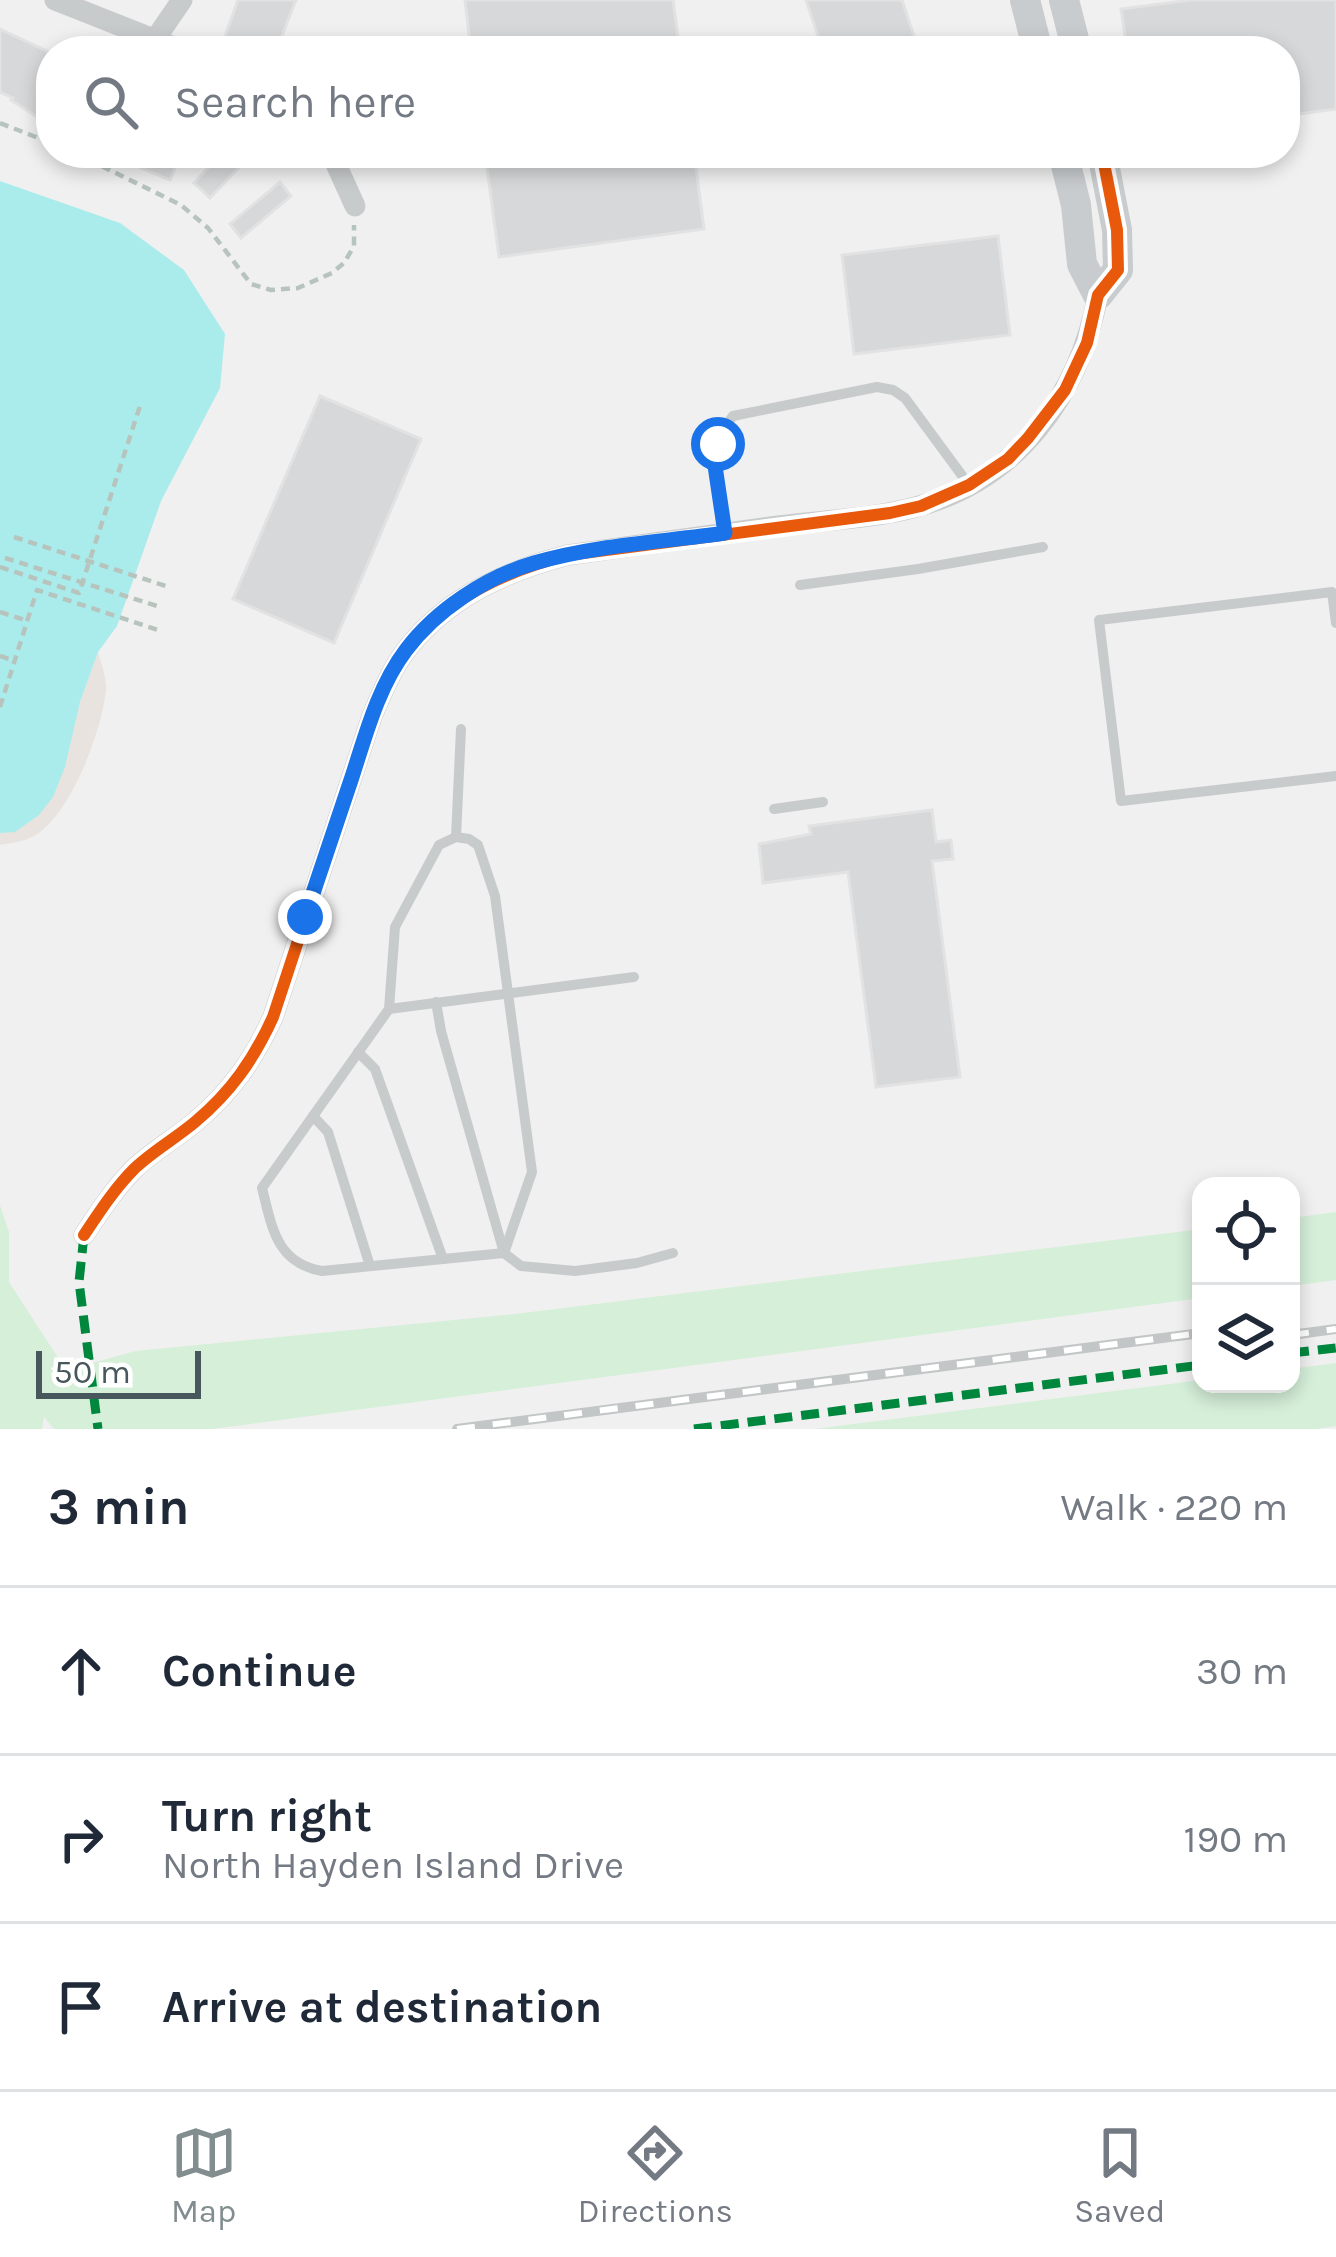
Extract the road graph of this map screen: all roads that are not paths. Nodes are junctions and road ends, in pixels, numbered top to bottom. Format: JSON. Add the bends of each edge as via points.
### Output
{"nodes":[{"id":1,"x":55,"y":0,"type":"edge"},
{"id":2,"x":182,"y":0,"type":"edge"},
{"id":3,"x":1025,"y":0,"type":"edge"},
{"id":4,"x":1064,"y":0,"type":"edge"},
{"id":5,"x":150,"y":36,"type":"edge"},
{"id":6,"x":156,"y":36,"type":"edge"},
{"id":7,"x":1034,"y":36,"type":"edge"},
{"id":8,"x":1073,"y":36,"type":"edge"},
{"id":9,"x":338,"y":168,"type":"edge"},
{"id":10,"x":1067,"y":168,"type":"edge"},
{"id":11,"x":1105,"y":168,"type":"edge"},
{"id":12,"x":355,"y":206,"type":"road end"},
{"id":13,"x":1098,"y":295,"type":"junction"},
{"id":14,"x":969,"y":485,"type":"junction"},
{"id":15,"x":725,"y":533,"type":"junction"},
{"id":16,"x":1043,"y":547,"type":"dead end"},
{"id":17,"x":800,"y":586,"type":"dead end"},
{"id":18,"x":1335,"y":600,"type":"edge"},
{"id":19,"x":1336,"y":622,"type":"edge"},
{"id":20,"x":461,"y":729,"type":"dead end"},
{"id":21,"x":1336,"y":776,"type":"edge"},
{"id":22,"x":823,"y":802,"type":"dead end"},
{"id":23,"x":774,"y":809,"type":"dead end"},
{"id":24,"x":456,"y":837,"type":"junction"},
{"id":25,"x":634,"y":977,"type":"dead end"},
{"id":26,"x":508,"y":993,"type":"junction"},
{"id":27,"x":436,"y":1002,"type":"junction"},
{"id":28,"x":389,"y":1009,"type":"junction"},
{"id":29,"x":358,"y":1052,"type":"junction"},
{"id":30,"x":313,"y":1116,"type":"junction"},
{"id":31,"x":84,"y":1235,"type":"dead end"},
{"id":32,"x":673,"y":1252,"type":"dead end"},
{"id":33,"x":504,"y":1253,"type":"junction"},
{"id":34,"x":442,"y":1259,"type":"junction"},
{"id":35,"x":370,"y":1266,"type":"junction"}],
"edges":[{"from":1,"to":5,"type":"street"},
{"from":2,"to":6,"type":"street"},
{"from":3,"to":7,"type":"street"},
{"from":4,"to":8,"type":"street"},
{"from":9,"to":12,"type":"street"},
{"from":10,"to":13,"type":"street","via":[[1082,264]]},
{"from":11,"to":13,"type":"street","via":[[1118,270]]},
{"from":13,"to":14,"type":"street","via":[[1065,390],[1008,459]]},
{"from":14,"to":15,"type":"street","via":[[890,513]]},
{"from":14,"to":15,"type":"lane","via":[[905,398],[877,387],[733,416],[715,466]]},
{"from":15,"to":31,"type":"street","via":[[530,564],[469,594],[406,650],[372,716],[260,1046],[222,1098],[112,1193]]},
{"from":16,"to":17,"type":"lane"},
{"from":18,"to":19,"type":"lane"},
{"from":18,"to":21,"type":"lane","via":[[1332,592],[1100,620],[1121,801]]},
{"from":20,"to":24,"type":"lane"},
{"from":22,"to":23,"type":"lane"},
{"from":24,"to":26,"type":"lane","via":[[478,845],[484,858]]},
{"from":24,"to":28,"type":"lane","via":[[439,845],[395,927]]},
{"from":25,"to":26,"type":"lane"},
{"from":26,"to":27,"type":"lane"},
{"from":26,"to":33,"type":"lane","via":[[532,1172]]},
{"from":27,"to":28,"type":"lane"},
{"from":27,"to":33,"type":"lane"},
{"from":28,"to":29,"type":"lane"},
{"from":29,"to":30,"type":"lane"},
{"from":29,"to":34,"type":"lane","via":[[375,1069]]},
{"from":30,"to":35,"type":"lane","via":[[328,1132]]},
{"from":30,"to":35,"type":"lane","via":[[262,1188],[274,1235],[304,1268]]},
{"from":32,"to":33,"type":"lane","via":[[575,1271],[520,1266]]},
{"from":33,"to":34,"type":"lane"},
{"from":34,"to":35,"type":"lane"}]}
